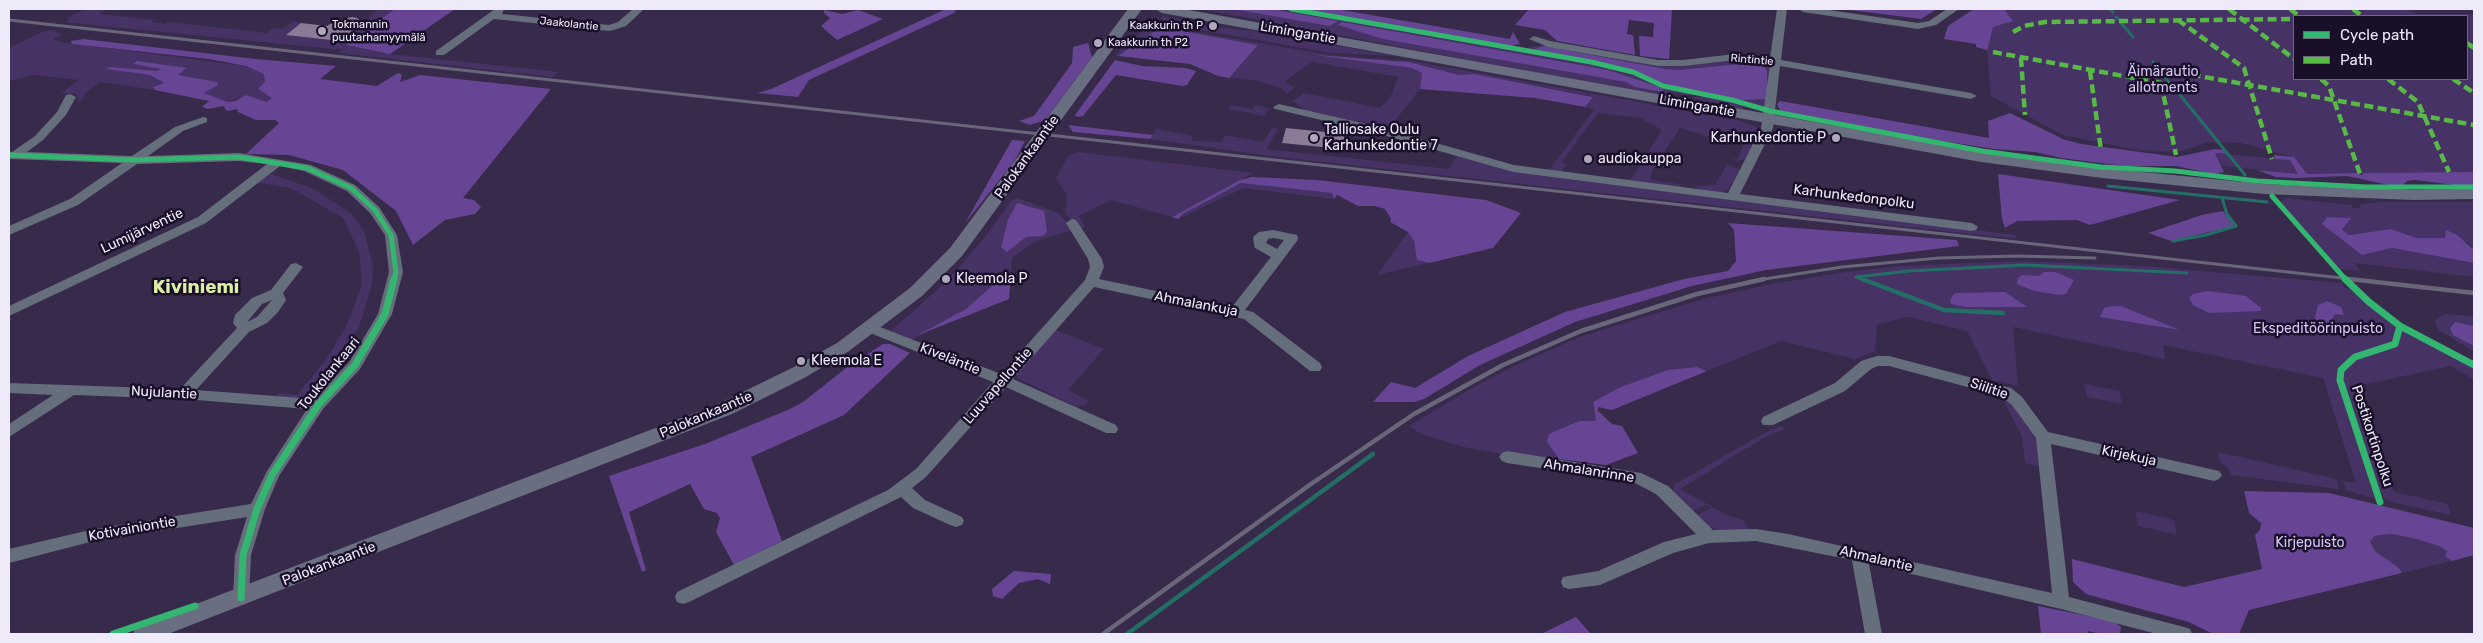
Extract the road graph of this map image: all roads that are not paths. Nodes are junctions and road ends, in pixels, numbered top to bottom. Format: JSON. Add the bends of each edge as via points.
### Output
{"nodes":[{"id":1,"x":503,"y":9,"type":"edge"},
{"id":2,"x":639,"y":9,"type":"edge"},
{"id":3,"x":1135,"y":9,"type":"edge"},
{"id":4,"x":1162,"y":9,"type":"edge"},
{"id":5,"x":1782,"y":9,"type":"edge"},
{"id":6,"x":1803,"y":9,"type":"edge"},
{"id":7,"x":1954,"y":9,"type":"edge"},
{"id":8,"x":493,"y":16,"type":"junction"},
{"id":9,"x":1534,"y":39,"type":"dead end"},
{"id":10,"x":440,"y":53,"type":"dead end"},
{"id":11,"x":1776,"y":62,"type":"junction"},
{"id":12,"x":1971,"y":96,"type":"dead end"},
{"id":13,"x":70,"y":97,"type":"dead end"},
{"id":14,"x":1279,"y":107,"type":"dead end"},
{"id":15,"x":204,"y":120,"type":"dead end"},
{"id":16,"x":1769,"y":120,"type":"junction"},
{"id":17,"x":11,"y":156,"type":"edge"},
{"id":18,"x":134,"y":160,"type":"junction"},
{"id":19,"x":278,"y":162,"type":"junction"},
{"id":20,"x":2474,"y":194,"type":"edge"},
{"id":21,"x":1732,"y":197,"type":"junction"},
{"id":22,"x":1072,"y":223,"type":"dead end"},
{"id":23,"x":1972,"y":227,"type":"dead end"},
{"id":24,"x":9,"y":231,"type":"edge"},
{"id":25,"x":1279,"y":256,"type":"dead end"},
{"id":26,"x":296,"y":267,"type":"dead end"},
{"id":27,"x":1091,"y":282,"type":"junction"},
{"id":28,"x":9,"y":311,"type":"edge"},
{"id":29,"x":1236,"y":312,"type":"junction"},
{"id":30,"x":870,"y":328,"type":"junction"},
{"id":31,"x":1315,"y":367,"type":"dead end"},
{"id":32,"x":1004,"y":381,"type":"junction"},
{"id":33,"x":9,"y":388,"type":"edge"},
{"id":34,"x":71,"y":390,"type":"junction"},
{"id":35,"x":184,"y":394,"type":"junction"},
{"id":36,"x":318,"y":405,"type":"junction"},
{"id":37,"x":1768,"y":421,"type":"dead end"},
{"id":38,"x":1111,"y":428,"type":"dead end"},
{"id":39,"x":9,"y":431,"type":"edge"},
{"id":40,"x":2043,"y":437,"type":"junction"},
{"id":41,"x":1507,"y":457,"type":"dead end"},
{"id":42,"x":2214,"y":474,"type":"dead end"},
{"id":43,"x":902,"y":488,"type":"junction"},
{"id":44,"x":257,"y":509,"type":"junction"},
{"id":45,"x":956,"y":521,"type":"dead end"},
{"id":46,"x":1709,"y":536,"type":"junction"},
{"id":47,"x":1859,"y":555,"type":"junction"},
{"id":48,"x":9,"y":556,"type":"edge"},
{"id":49,"x":1569,"y":582,"type":"dead end"},
{"id":50,"x":683,"y":597,"type":"dead end"},
{"id":51,"x":241,"y":598,"type":"junction"},
{"id":52,"x":2062,"y":602,"type":"junction"},
{"id":53,"x":144,"y":634,"type":"edge"},
{"id":54,"x":1873,"y":634,"type":"edge"},
{"id":55,"x":2184,"y":634,"type":"edge"}],
"edges":[{"from":1,"to":8,"type":"street"},
{"from":2,"to":8,"type":"street","name":"Jaakolantie","via":[[622,24],[610,28]]},
{"from":3,"to":30,"type":"main road","name":"Palokankaantie","via":[[956,252],[916,292]]},
{"from":4,"to":16,"type":"main road","name":"Limingantie"},
{"from":5,"to":11,"type":"street"},
{"from":6,"to":7,"type":"street","via":[[1918,26],[1932,23]]},
{"from":8,"to":10,"type":"street"},
{"from":9,"to":11,"type":"street","name":"Rintintie","via":[[1658,63],[1735,57]]},
{"from":11,"to":12,"type":"street","name":"Rintintie"},
{"from":11,"to":16,"type":"street"},
{"from":13,"to":17,"type":"street","via":[[62,113],[39,138]]},
{"from":14,"to":21,"type":"street","name":"Karhunkedonpolku","via":[[1379,130],[1513,168]]},
{"from":15,"to":18,"type":"street","via":[[179,129]]},
{"from":16,"to":20,"type":"main road","name":"Limingantie","via":[[1981,157],[2102,173],[2264,189]]},
{"from":16,"to":21,"type":"street"},
{"from":17,"to":18,"type":"street","name":"Toukolankaari"},
{"from":18,"to":19,"type":"street","name":"Toukolankaari","via":[[239,158]]},
{"from":18,"to":24,"type":"street","via":[[74,202]]},
{"from":19,"to":28,"type":"street","name":"Lumijärventie","via":[[197,223]]},
{"from":19,"to":36,"type":"street","name":"Toukolankaari","via":[[332,178],[365,199],[391,235],[394,252],[396,272],[386,314],[355,365]]},
{"from":21,"to":23,"type":"street","name":"Karhunkedonpolku"},
{"from":22,"to":27,"type":"street","via":[[1095,259],[1097,267]]},
{"from":25,"to":29,"type":"street"},
{"from":26,"to":35,"type":"street","via":[[276,292],[257,301],[240,318],[244,328]]},
{"from":27,"to":29,"type":"street","name":"Ahmalankuja"},
{"from":27,"to":32,"type":"street","name":"Luuvapellontie"},
{"from":29,"to":31,"type":"street","name":"Ahmalankuja","via":[[1260,322]]},
{"from":30,"to":32,"type":"street","name":"Kiveläntie"},
{"from":30,"to":51,"type":"main road","name":"Palokankaantie","via":[[800,372],[725,409]]},
{"from":32,"to":38,"type":"street","name":"Kiveläntie"},
{"from":32,"to":43,"type":"street","name":"Luuvapellontie","via":[[921,473]]},
{"from":33,"to":34,"type":"street","name":"Nujulantie"},
{"from":34,"to":35,"type":"street","name":"Nujulantie"},
{"from":34,"to":39,"type":"street"},
{"from":35,"to":36,"type":"street","name":"Nujulantie"},
{"from":36,"to":44,"type":"street","name":"Toukolankaari","via":[[272,475]]},
{"from":37,"to":40,"type":"street","name":"Siilitie","via":[[1840,387],[1866,365],[1883,360],[2006,392],[2017,401]]},
{"from":40,"to":42,"type":"street","name":"Kirjekuja"},
{"from":40,"to":52,"type":"street","name":"Siilitie"},
{"from":41,"to":46,"type":"street","name":"Ahmalanrinne","via":[[1636,477],[1662,490]]},
{"from":43,"to":45,"type":"street","via":[[919,504]]},
{"from":43,"to":50,"type":"street","name":"Luuvapellontie"},
{"from":44,"to":48,"type":"street","name":"Kotivainiontie","via":[[94,535]]},
{"from":44,"to":51,"type":"street","name":"Toukolankaari","via":[[244,555]]},
{"from":46,"to":47,"type":"street","name":"Ahmalantie","via":[[1756,535]]},
{"from":46,"to":49,"type":"street","name":"Ahmalantie","via":[[1670,547],[1600,578]]},
{"from":47,"to":52,"type":"street","name":"Ahmalantie"},
{"from":47,"to":54,"type":"street"},
{"from":51,"to":53,"type":"main road","name":"Palokankaantie"},
{"from":52,"to":55,"type":"street","name":"Ahmalantie"}]}
